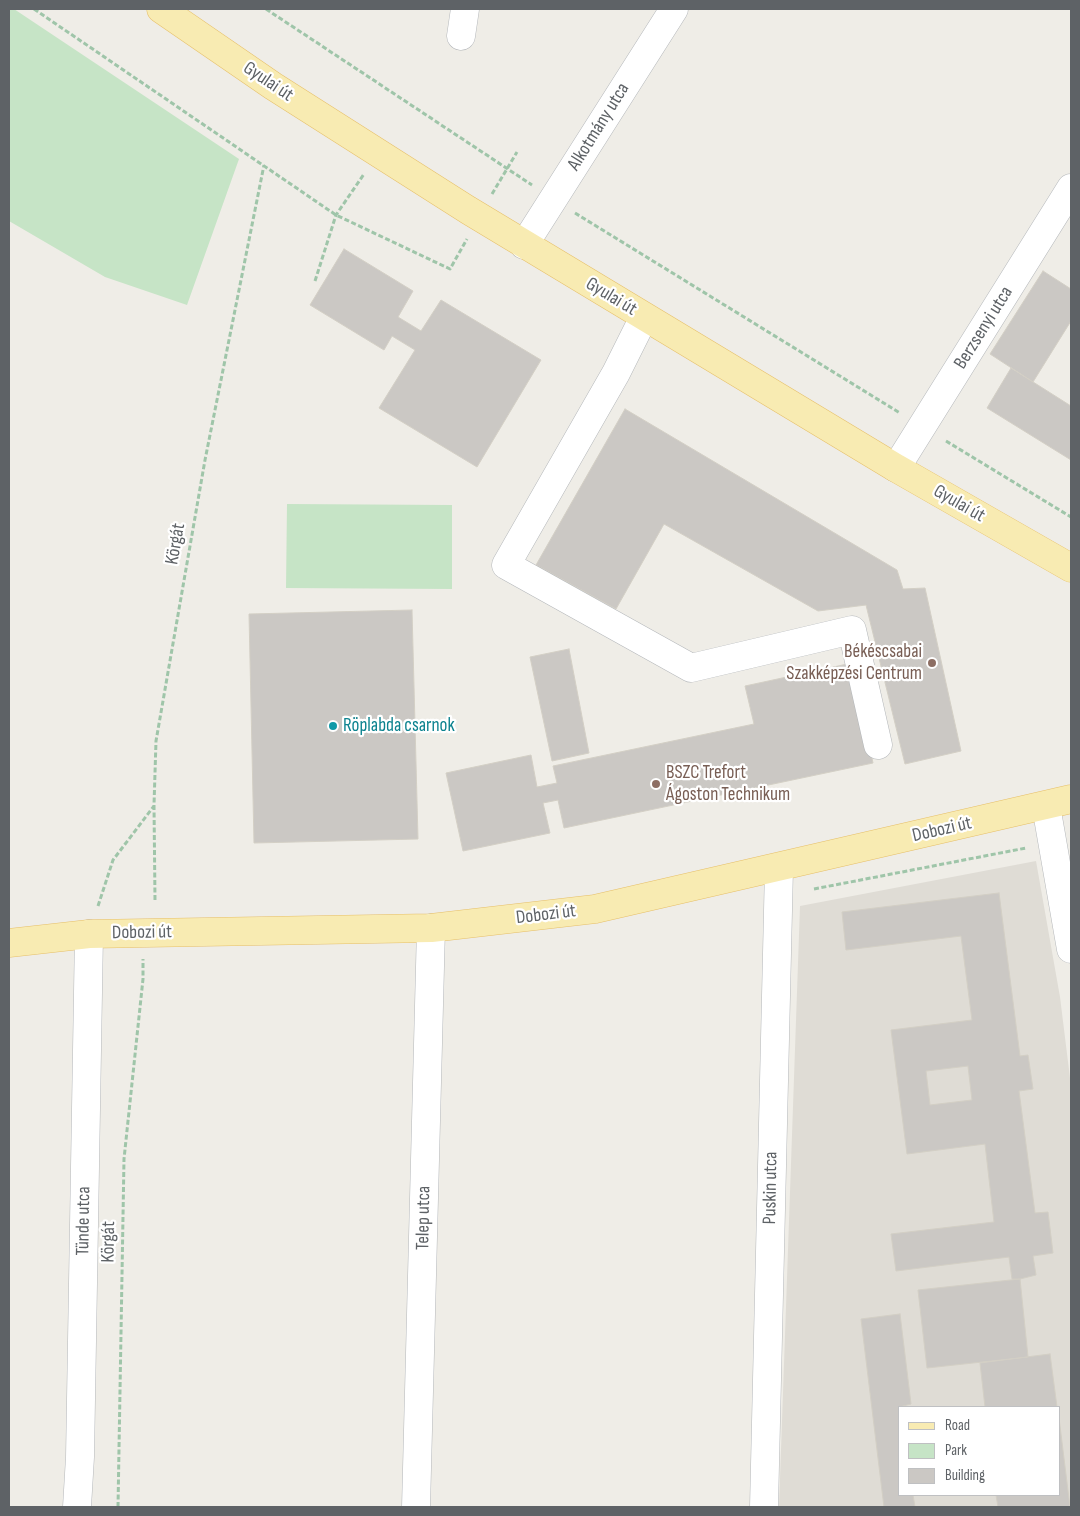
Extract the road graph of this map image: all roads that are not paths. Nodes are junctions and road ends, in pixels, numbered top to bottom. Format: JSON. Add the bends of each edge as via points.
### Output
{"nodes":[{"id":1,"x":161,"y":9,"type":"edge"},
{"id":2,"x":466,"y":9,"type":"edge"},
{"id":3,"x":674,"y":9,"type":"edge"},
{"id":4,"x":461,"y":36,"type":"dead end"},
{"id":5,"x":1071,"y":188,"type":"edge"},
{"id":6,"x":524,"y":245,"type":"junction"},
{"id":7,"x":644,"y":317,"type":"junction"},
{"id":8,"x":896,"y":468,"type":"junction"},
{"id":9,"x":1071,"y":568,"type":"edge"},
{"id":10,"x":878,"y":745,"type":"dead end"},
{"id":11,"x":1058,"y":803,"type":"edge"},
{"id":12,"x":778,"y":868,"type":"junction"},
{"id":13,"x":431,"y":928,"type":"junction"},
{"id":14,"x":89,"y":934,"type":"junction"},
{"id":15,"x":9,"y":944,"type":"edge"},
{"id":16,"x":1071,"y":949,"type":"edge"},
{"id":17,"x":77,"y":1507,"type":"edge"},
{"id":18,"x":416,"y":1507,"type":"edge"},
{"id":19,"x":764,"y":1507,"type":"edge"}],
"edges":[{"from":1,"to":6,"type":"main road","name":"Gyulai út","via":[[273,86]]},
{"from":2,"to":4,"type":"street"},
{"from":3,"to":6,"type":"street","name":"Alkotmány utca"},
{"from":5,"to":8,"type":"street","name":"Berzsenyi utca"},
{"from":6,"to":7,"type":"main road","name":"Gyulai út"},
{"from":7,"to":8,"type":"main road","name":"Gyulai út"},
{"from":7,"to":10,"type":"street","via":[[616,373],[506,565],[691,668],[852,630]]},
{"from":8,"to":9,"type":"main road","name":"Gyulai út"},
{"from":11,"to":12,"type":"main road","name":"Dobozi út"},
{"from":11,"to":16,"type":"street"},
{"from":12,"to":13,"type":"main road","name":"Dobozi út","via":[[595,909]]},
{"from":12,"to":19,"type":"street","name":"Puskin utca"},
{"from":13,"to":14,"type":"main road","name":"Dobozi út"},
{"from":13,"to":18,"type":"street","name":"Telep utca"},
{"from":14,"to":15,"type":"main road","name":"Dobozi út"},
{"from":14,"to":17,"type":"street","name":"Tünde utca"}]}
